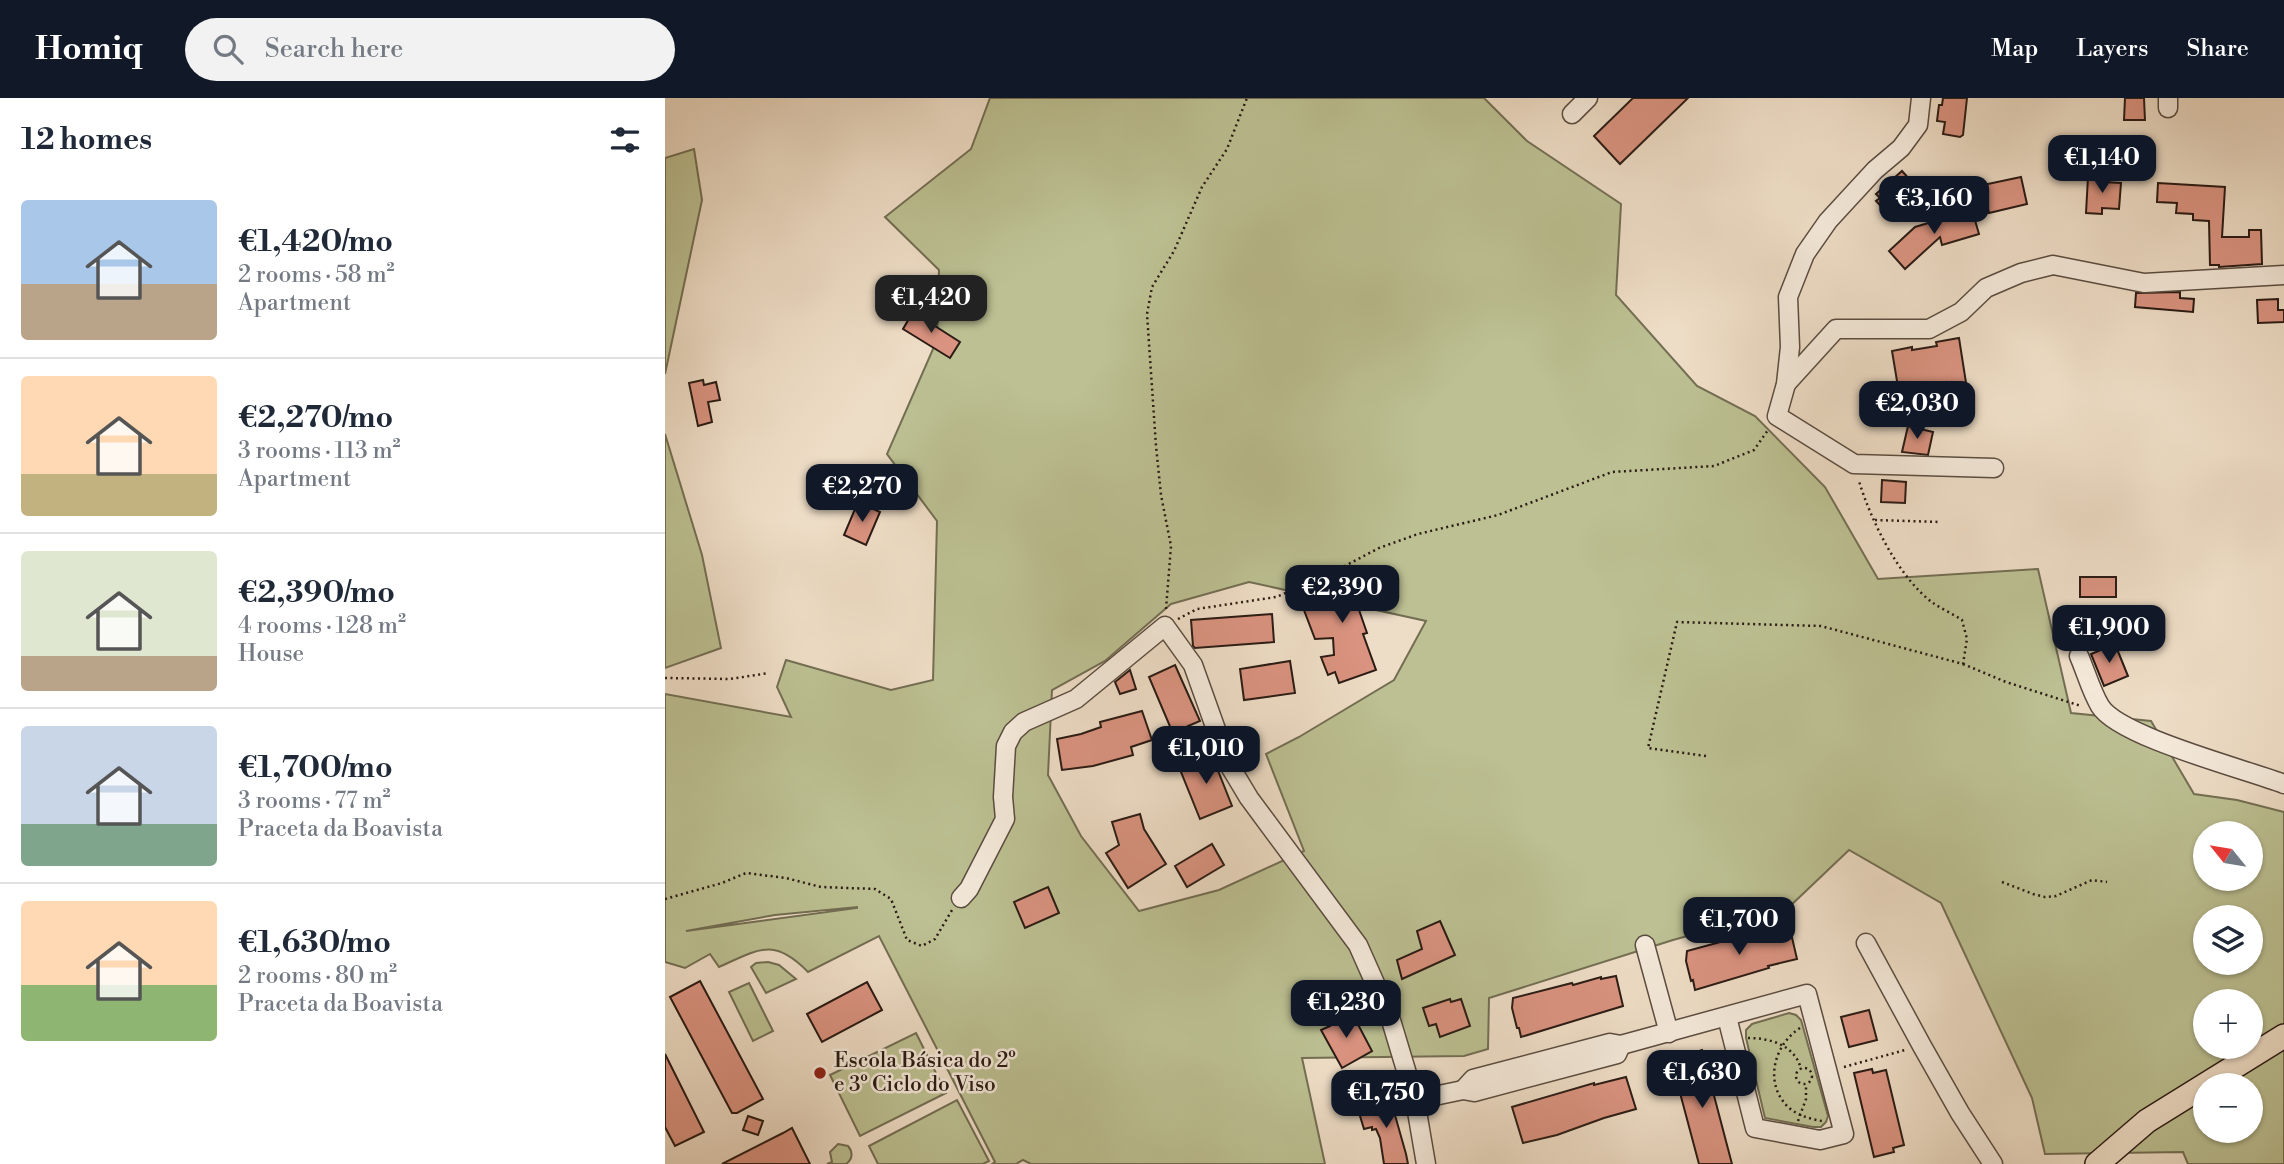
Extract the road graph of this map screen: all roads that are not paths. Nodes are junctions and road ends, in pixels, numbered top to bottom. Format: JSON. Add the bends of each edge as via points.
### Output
{"nodes":[{"id":1,"x":1588,"y":98,"type":"edge"},
{"id":2,"x":1921,"y":98,"type":"edge"},
{"id":3,"x":1571,"y":114,"type":"dead end"},
{"id":4,"x":2284,"y":275,"type":"edge"},
{"id":5,"x":1786,"y":384,"type":"junction"},
{"id":6,"x":1994,"y":468,"type":"dead end"},
{"id":7,"x":2079,"y":656,"type":"dead end"},
{"id":8,"x":2284,"y":784,"type":"edge"},
{"id":9,"x":961,"y":898,"type":"road end"},
{"id":10,"x":1866,"y":943,"type":"dead end"},
{"id":11,"x":1645,"y":945,"type":"dead end"},
{"id":12,"x":1727,"y":1017,"type":"junction"},
{"id":13,"x":1669,"y":1033,"type":"junction"},
{"id":14,"x":2284,"y":1036,"type":"edge"},
{"id":15,"x":1415,"y":1100,"type":"junction"},
{"id":16,"x":1426,"y":1164,"type":"edge"},
{"id":17,"x":1993,"y":1164,"type":"edge"},
{"id":18,"x":2097,"y":1164,"type":"edge"}],
"edges":[{"from":1,"to":3,"type":"street"},
{"from":2,"to":5,"type":"street","via":[[1917,125],[1901,148],[1828,221],[1805,254],[1788,297]]},
{"from":4,"to":5,"type":"street","via":[[2144,282],[2053,265],[1986,288],[1961,312],[1929,329],[1836,329]]},
{"from":5,"to":6,"type":"street","via":[[1777,416],[1854,464]]},
{"from":7,"to":8,"type":"street","via":[[2101,707],[2113,720],[2135,732]]},
{"from":9,"to":15,"type":"street","via":[[1005,819],[1006,746],[1013,732],[1024,722],[1076,699],[1165,626],[1193,665],[1228,762],[1249,798],[1358,945],[1390,1017]]},
{"from":10,"to":17,"type":"street"},
{"from":11,"to":13,"type":"street"},
{"from":12,"to":12,"type":"street","via":[[1755,1128],[1820,1140],[1844,1134],[1807,994]]},
{"from":12,"to":13,"type":"street"},
{"from":13,"to":15,"type":"street","via":[[1621,1045],[1610,1043],[1473,1079],[1463,1090]]},
{"from":14,"to":18,"type":"main road","via":[[2147,1121]]},
{"from":15,"to":16,"type":"street"}]}
